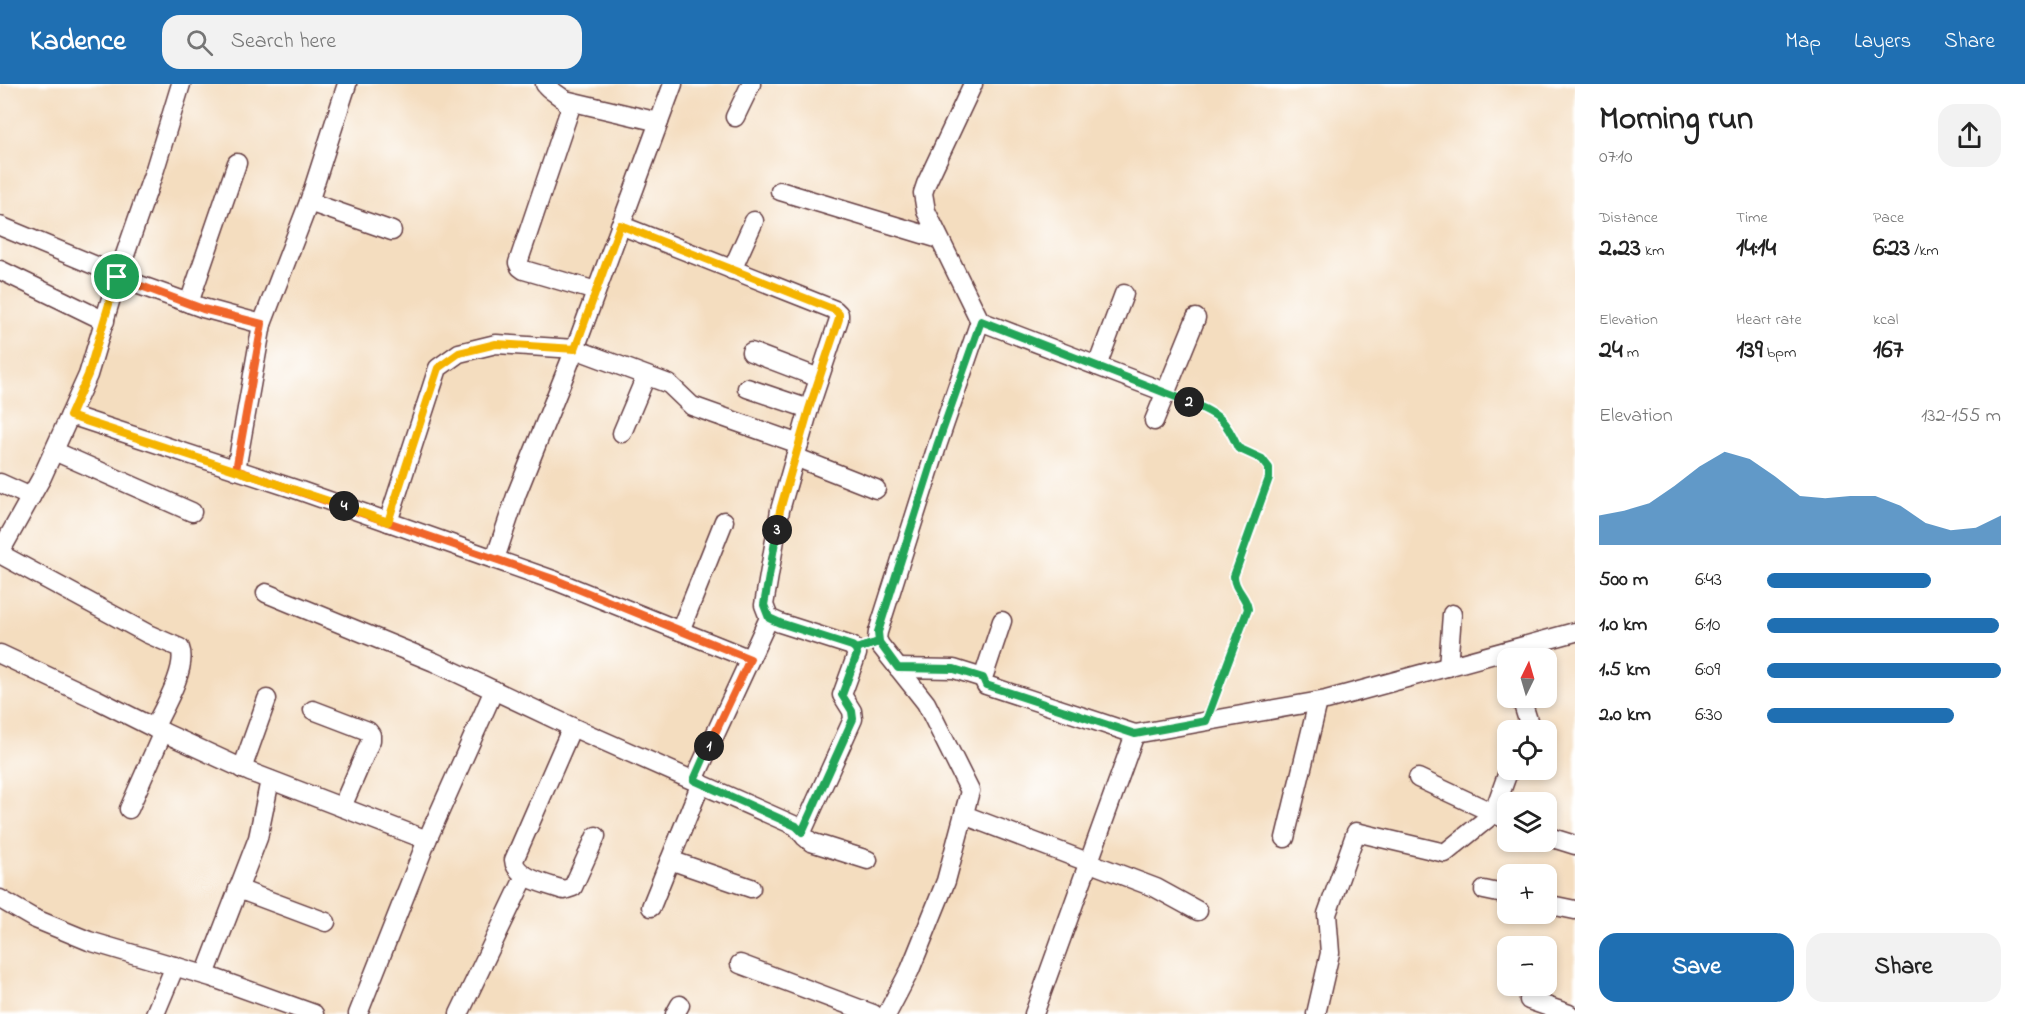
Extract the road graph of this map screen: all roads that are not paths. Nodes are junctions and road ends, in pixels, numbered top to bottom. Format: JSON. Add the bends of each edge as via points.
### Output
{"nodes":[{"id":1,"x":181,"y":84,"type":"edge"},
{"id":2,"x":347,"y":84,"type":"edge"},
{"id":3,"x":545,"y":84,"type":"edge"},
{"id":4,"x":673,"y":84,"type":"edge"},
{"id":5,"x":751,"y":84,"type":"edge"},
{"id":6,"x":973,"y":84,"type":"edge"},
{"id":7,"x":565,"y":100,"type":"junction"},
{"id":8,"x":735,"y":117,"type":"dead end"},
{"id":9,"x":660,"y":122,"type":"junction"},
{"id":10,"x":237,"y":163,"type":"dead end"},
{"id":11,"x":780,"y":191,"type":"dead end"},
{"id":12,"x":309,"y":202,"type":"junction"},
{"id":13,"x":754,"y":221,"type":"dead end"},
{"id":14,"x":620,"y":225,"type":"junction"},
{"id":15,"x":0,"y":226,"type":"edge"},
{"id":16,"x":392,"y":231,"type":"dead end"},
{"id":17,"x":939,"y":239,"type":"junction"},
{"id":18,"x":0,"y":270,"type":"edge"},
{"id":19,"x":732,"y":270,"type":"junction"},
{"id":20,"x":118,"y":276,"type":"junction"},
{"id":21,"x":596,"y":291,"type":"junction"},
{"id":22,"x":1124,"y":294,"type":"dead end"},
{"id":23,"x":189,"y":303,"type":"junction"},
{"id":24,"x":1196,"y":318,"type":"dead end"},
{"id":25,"x":105,"y":321,"type":"junction"},
{"id":26,"x":981,"y":321,"type":"junction"},
{"id":27,"x":262,"y":324,"type":"junction"},
{"id":28,"x":575,"y":349,"type":"junction"},
{"id":29,"x":751,"y":352,"type":"dead end"},
{"id":30,"x":1097,"y":366,"type":"junction"},
{"id":31,"x":646,"y":376,"type":"junction"},
{"id":32,"x":819,"y":378,"type":"junction"},
{"id":33,"x":747,"y":388,"type":"dead end"},
{"id":34,"x":1166,"y":392,"type":"junction"},
{"id":35,"x":809,"y":409,"type":"junction"},
{"id":36,"x":70,"y":416,"type":"junction"},
{"id":37,"x":1155,"y":421,"type":"dead end"},
{"id":38,"x":622,"y":433,"type":"dead end"},
{"id":39,"x":797,"y":450,"type":"junction"},
{"id":40,"x":54,"y":451,"type":"junction"},
{"id":41,"x":236,"y":470,"type":"junction"},
{"id":42,"x":0,"y":483,"type":"edge"},
{"id":43,"x":876,"y":489,"type":"dead end"},
{"id":44,"x":31,"y":497,"type":"junction"},
{"id":45,"x":192,"y":512,"type":"dead end"},
{"id":46,"x":724,"y":521,"type":"dead end"},
{"id":47,"x":388,"y":522,"type":"junction"},
{"id":48,"x":0,"y":553,"type":"edge"},
{"id":49,"x":495,"y":559,"type":"junction"},
{"id":50,"x":266,"y":593,"type":"dead end"},
{"id":51,"x":1452,"y":614,"type":"dead end"},
{"id":52,"x":769,"y":618,"type":"junction"},
{"id":53,"x":1002,"y":621,"type":"dead end"},
{"id":54,"x":680,"y":631,"type":"junction"},
{"id":55,"x":1575,"y":632,"type":"edge"},
{"id":56,"x":879,"y":642,"type":"junction"},
{"id":57,"x":1529,"y":648,"type":"edge"},
{"id":58,"x":856,"y":649,"type":"junction"},
{"id":59,"x":0,"y":654,"type":"edge"},
{"id":60,"x":1497,"y":658,"type":"edge"},
{"id":61,"x":750,"y":659,"type":"junction"},
{"id":62,"x":1448,"y":667,"type":"junction"},
{"id":63,"x":898,"y":668,"type":"junction"},
{"id":64,"x":983,"y":678,"type":"junction"},
{"id":65,"x":494,"y":690,"type":"junction"},
{"id":66,"x":267,"y":699,"type":"dead end"},
{"id":67,"x":1318,"y":702,"type":"junction"},
{"id":68,"x":313,"y":710,"type":"dead end"},
{"id":69,"x":572,"y":727,"type":"junction"},
{"id":70,"x":159,"y":730,"type":"junction"},
{"id":71,"x":1135,"y":734,"type":"junction"},
{"id":72,"x":242,"y":769,"type":"junction"},
{"id":73,"x":1418,"y":778,"type":"dead end"},
{"id":74,"x":270,"y":780,"type":"junction"},
{"id":75,"x":697,"y":781,"type":"junction"},
{"id":76,"x":342,"y":807,"type":"junction"},
{"id":77,"x":129,"y":809,"type":"dead end"},
{"id":78,"x":964,"y":815,"type":"junction"},
{"id":79,"x":1497,"y":816,"type":"edge"},
{"id":80,"x":1497,"y":819,"type":"edge"},
{"id":81,"x":802,"y":832,"type":"junction"},
{"id":82,"x":596,"y":836,"type":"dead end"},
{"id":83,"x":1285,"y":838,"type":"dead end"},
{"id":84,"x":1557,"y":839,"type":"edge"},
{"id":85,"x":427,"y":840,"type":"junction"},
{"id":86,"x":1575,"y":845,"type":"edge"},
{"id":87,"x":670,"y":860,"type":"junction"},
{"id":88,"x":868,"y":860,"type":"dead end"},
{"id":89,"x":1089,"y":862,"type":"junction"},
{"id":90,"x":525,"y":876,"type":"junction"},
{"id":91,"x":751,"y":888,"type":"dead end"},
{"id":92,"x":238,"y":889,"type":"junction"},
{"id":93,"x":1484,"y":890,"type":"dead end"},
{"id":94,"x":1497,"y":893,"type":"edge"},
{"id":95,"x":0,"y":899,"type":"edge"},
{"id":96,"x":1557,"y":906,"type":"edge"},
{"id":97,"x":651,"y":907,"type":"dead end"},
{"id":98,"x":1575,"y":910,"type":"edge"},
{"id":99,"x":1198,"y":911,"type":"dead end"},
{"id":100,"x":326,"y":922,"type":"dead end"},
{"id":101,"x":740,"y":964,"type":"dead end"},
{"id":102,"x":175,"y":966,"type":"junction"},
{"id":103,"x":205,"y":975,"type":"junction"},
{"id":104,"x":1529,"y":1000,"type":"dead end"},
{"id":105,"x":155,"y":1014,"type":"edge"},
{"id":106,"x":314,"y":1014,"type":"edge"},
{"id":107,"x":358,"y":1014,"type":"edge"},
{"id":108,"x":459,"y":1014,"type":"edge"},
{"id":109,"x":873,"y":1014,"type":"edge"},
{"id":110,"x":887,"y":1014,"type":"edge"},
{"id":111,"x":1034,"y":1014,"type":"edge"},
{"id":112,"x":1316,"y":1014,"type":"edge"},
{"id":113,"x":1569,"y":1014,"type":"edge"}],
"edges":[{"from":1,"to":20,"type":"street"},
{"from":2,"to":12,"type":"street"},
{"from":3,"to":7,"type":"street"},
{"from":4,"to":9,"type":"street"},
{"from":5,"to":8,"type":"street"},
{"from":6,"to":17,"type":"street","via":[[923,193],[926,212]]},
{"from":7,"to":9,"type":"street"},
{"from":7,"to":21,"type":"street","via":[[570,109],[568,117],[518,263],[524,270]]},
{"from":9,"to":14,"type":"street"},
{"from":10,"to":23,"type":"street"},
{"from":11,"to":17,"type":"street"},
{"from":12,"to":16,"type":"street"},
{"from":12,"to":27,"type":"street"},
{"from":13,"to":19,"type":"street"},
{"from":14,"to":19,"type":"street"},
{"from":14,"to":21,"type":"street"},
{"from":15,"to":20,"type":"street"},
{"from":17,"to":26,"type":"street"},
{"from":18,"to":25,"type":"street"},
{"from":19,"to":32,"type":"street","via":[[839,314]]},
{"from":20,"to":23,"type":"street"},
{"from":20,"to":25,"type":"street"},
{"from":21,"to":28,"type":"street"},
{"from":22,"to":30,"type":"street"},
{"from":23,"to":27,"type":"street"},
{"from":24,"to":34,"type":"street"},
{"from":25,"to":36,"type":"street"},
{"from":26,"to":30,"type":"street"},
{"from":26,"to":56,"type":"street","via":[[938,443],[878,632]]},
{"from":27,"to":41,"type":"street"},
{"from":28,"to":31,"type":"street"},
{"from":28,"to":47,"type":"street","via":[[496,344],[459,353],[438,368]]},
{"from":28,"to":49,"type":"street"},
{"from":29,"to":32,"type":"street"},
{"from":30,"to":34,"type":"street"},
{"from":31,"to":38,"type":"street"},
{"from":31,"to":39,"type":"street","via":[[673,386],[692,406]]},
{"from":32,"to":35,"type":"street"},
{"from":33,"to":35,"type":"street"},
{"from":34,"to":37,"type":"street"},
{"from":35,"to":39,"type":"street"},
{"from":36,"to":40,"type":"street"},
{"from":36,"to":41,"type":"street"},
{"from":39,"to":43,"type":"street"},
{"from":39,"to":52,"type":"street","via":[[780,510],[764,605]]},
{"from":40,"to":44,"type":"street"},
{"from":40,"to":45,"type":"street"},
{"from":41,"to":47,"type":"street"},
{"from":42,"to":44,"type":"street"},
{"from":44,"to":48,"type":"street"},
{"from":46,"to":54,"type":"street"},
{"from":47,"to":49,"type":"street"},
{"from":48,"to":70,"type":"street","via":[[180,648],[180,670]]},
{"from":49,"to":54,"type":"street"},
{"from":50,"to":65,"type":"street"},
{"from":51,"to":62,"type":"street"},
{"from":52,"to":58,"type":"street"},
{"from":52,"to":61,"type":"street"},
{"from":53,"to":64,"type":"street"},
{"from":54,"to":61,"type":"street"},
{"from":55,"to":57,"type":"street"},
{"from":56,"to":58,"type":"street"},
{"from":56,"to":63,"type":"street"},
{"from":58,"to":81,"type":"street","via":[[842,695],[853,719]]},
{"from":59,"to":70,"type":"street"},
{"from":60,"to":62,"type":"street"},
{"from":61,"to":75,"type":"street"},
{"from":62,"to":67,"type":"street"},
{"from":63,"to":64,"type":"street","via":[[954,669]]},
{"from":63,"to":78,"type":"street","via":[[926,703],[967,783],[970,791]]},
{"from":64,"to":71,"type":"street","via":[[986,685]]},
{"from":65,"to":69,"type":"street"},
{"from":65,"to":85,"type":"street"},
{"from":66,"to":72,"type":"street"},
{"from":67,"to":71,"type":"street"},
{"from":67,"to":83,"type":"street"},
{"from":68,"to":76,"type":"street","via":[[371,735]]},
{"from":69,"to":75,"type":"street"},
{"from":69,"to":90,"type":"street","via":[[514,860],[516,870]]},
{"from":70,"to":72,"type":"street"},
{"from":70,"to":77,"type":"street"},
{"from":71,"to":89,"type":"street"},
{"from":72,"to":74,"type":"street"},
{"from":73,"to":79,"type":"street"},
{"from":74,"to":76,"type":"street"},
{"from":74,"to":92,"type":"street","via":[[258,838]]},
{"from":75,"to":81,"type":"street"},
{"from":75,"to":87,"type":"street"},
{"from":76,"to":85,"type":"street"},
{"from":78,"to":89,"type":"street"},
{"from":78,"to":110,"type":"street","via":[[946,881],[910,970]]},
{"from":80,"to":112,"type":"street","via":[[1445,853],[1356,832],[1328,914],[1330,953]]},
{"from":81,"to":88,"type":"street","via":[[811,842]]},
{"from":82,"to":90,"type":"street","via":[[569,890]]},
{"from":84,"to":86,"type":"street"},
{"from":85,"to":107,"type":"street"},
{"from":87,"to":91,"type":"street"},
{"from":87,"to":97,"type":"street"},
{"from":89,"to":99,"type":"street","via":[[1156,888]]},
{"from":89,"to":111,"type":"street"},
{"from":90,"to":108,"type":"street"},
{"from":92,"to":100,"type":"street"},
{"from":92,"to":103,"type":"street"},
{"from":93,"to":94,"type":"street"},
{"from":95,"to":102,"type":"street","via":[[89,942]]},
{"from":96,"to":98,"type":"street"},
{"from":101,"to":109,"type":"street"},
{"from":102,"to":103,"type":"street"},
{"from":102,"to":105,"type":"street"},
{"from":103,"to":106,"type":"street"},
{"from":104,"to":113,"type":"street"}]}
